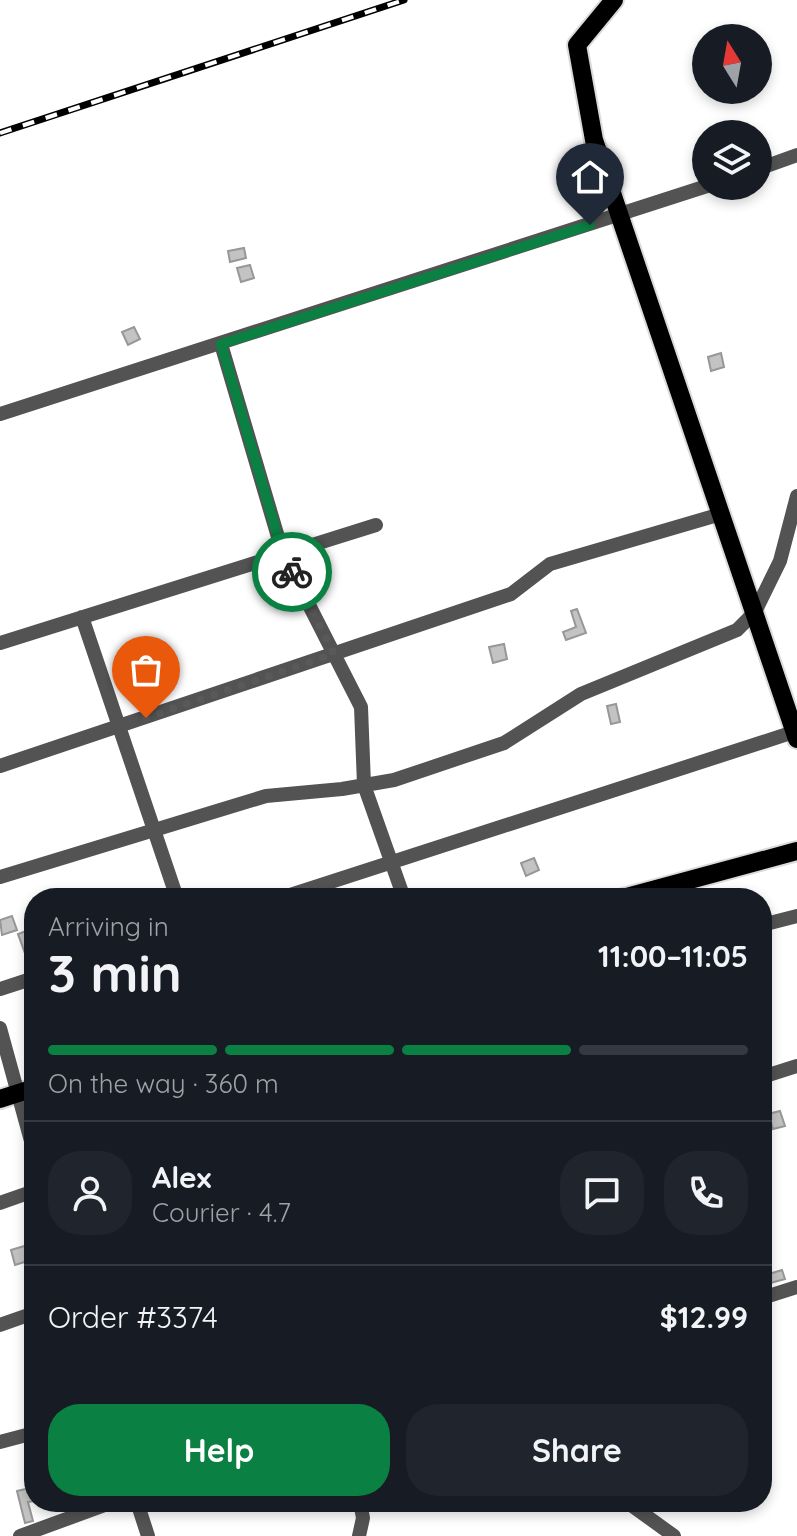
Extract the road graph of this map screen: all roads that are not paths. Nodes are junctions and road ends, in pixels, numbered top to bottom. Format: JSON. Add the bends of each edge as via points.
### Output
{"nodes":[{"id":1,"x":614,"y":0,"type":"edge"},
{"id":2,"x":797,"y":155,"type":"edge"},
{"id":3,"x":772,"y":164,"type":"edge"},
{"id":4,"x":692,"y":191,"type":"edge"},
{"id":5,"x":619,"y":216,"type":"junction"},
{"id":6,"x":221,"y":344,"type":"junction"},
{"id":7,"x":0,"y":414,"type":"edge"},
{"id":8,"x":797,"y":496,"type":"edge"},
{"id":9,"x":721,"y":514,"type":"junction"},
{"id":10,"x":376,"y":525,"type":"dead end"},
{"id":11,"x":283,"y":554,"type":"junction"},
{"id":12,"x":755,"y":612,"type":"junction"},
{"id":13,"x":82,"y":617,"type":"junction"},
{"id":14,"x":0,"y":643,"type":"edge"},
{"id":15,"x":334,"y":654,"type":"junction"},
{"id":16,"x":119,"y":727,"type":"junction"},
{"id":17,"x":796,"y":734,"type":"edge"},
{"id":18,"x":0,"y":766,"type":"edge"},
{"id":19,"x":364,"y":785,"type":"junction"},
{"id":20,"x":154,"y":830,"type":"junction"},
{"id":21,"x":797,"y":851,"type":"edge"},
{"id":22,"x":392,"y":862,"type":"junction"},
{"id":23,"x":0,"y":877,"type":"edge"},
{"id":24,"x":174,"y":888,"type":"edge"},
{"id":25,"x":312,"y":888,"type":"edge"},
{"id":26,"x":401,"y":888,"type":"edge"},
{"id":27,"x":660,"y":888,"type":"edge"},
{"id":28,"x":797,"y":916,"type":"edge"},
{"id":29,"x":772,"y":922,"type":"edge"},
{"id":30,"x":24,"y":981,"type":"edge"},
{"id":31,"x":0,"y":989,"type":"edge"},
{"id":32,"x":0,"y":1028,"type":"edge"},
{"id":33,"x":797,"y":1066,"type":"edge"},
{"id":34,"x":772,"y":1074,"type":"edge"},
{"id":35,"x":17,"y":1093,"type":"edge"},
{"id":36,"x":24,"y":1117,"type":"edge"},
{"id":37,"x":24,"y":1195,"type":"edge"},
{"id":38,"x":0,"y":1203,"type":"edge"},
{"id":39,"x":797,"y":1287,"type":"edge"},
{"id":40,"x":772,"y":1295,"type":"edge"},
{"id":41,"x":24,"y":1317,"type":"edge"},
{"id":42,"x":0,"y":1325,"type":"edge"},
{"id":43,"x":24,"y":1436,"type":"edge"},
{"id":44,"x":0,"y":1442,"type":"edge"},
{"id":45,"x":86,"y":1512,"type":"edge"},
{"id":46,"x":140,"y":1512,"type":"edge"},
{"id":47,"x":362,"y":1512,"type":"edge"},
{"id":48,"x":641,"y":1512,"type":"edge"},
{"id":49,"x":20,"y":1536,"type":"edge"},
{"id":50,"x":148,"y":1536,"type":"edge"},
{"id":51,"x":359,"y":1536,"type":"edge"},
{"id":52,"x":674,"y":1536,"type":"edge"}],
"edges":[{"from":1,"to":5,"type":"main road","via":[[577,45],[594,140]]},
{"from":2,"to":3,"type":"street"},
{"from":4,"to":5,"type":"street"},
{"from":5,"to":6,"type":"street"},
{"from":5,"to":9,"type":"main road"},
{"from":6,"to":7,"type":"street"},
{"from":6,"to":11,"type":"street"},
{"from":8,"to":12,"type":"street","via":[[780,561]]},
{"from":9,"to":12,"type":"main road"},
{"from":9,"to":15,"type":"street","via":[[550,564],[511,594]]},
{"from":10,"to":11,"type":"street"},
{"from":11,"to":13,"type":"street"},
{"from":11,"to":15,"type":"street"},
{"from":12,"to":17,"type":"main road"},
{"from":12,"to":19,"type":"street","via":[[737,630],[581,694],[504,743]]},
{"from":13,"to":14,"type":"street"},
{"from":13,"to":16,"type":"street"},
{"from":15,"to":16,"type":"street"},
{"from":15,"to":19,"type":"street","via":[[361,707]]},
{"from":16,"to":18,"type":"street"},
{"from":16,"to":20,"type":"street"},
{"from":17,"to":22,"type":"street"},
{"from":19,"to":20,"type":"street","via":[[266,796]]},
{"from":19,"to":22,"type":"street"},
{"from":20,"to":23,"type":"street"},
{"from":20,"to":24,"type":"street"},
{"from":21,"to":27,"type":"main road"},
{"from":22,"to":25,"type":"street"},
{"from":22,"to":26,"type":"street"},
{"from":28,"to":29,"type":"street"},
{"from":30,"to":31,"type":"street"},
{"from":32,"to":35,"type":"street"},
{"from":33,"to":34,"type":"street"},
{"from":35,"to":36,"type":"street"},
{"from":37,"to":38,"type":"street"},
{"from":39,"to":40,"type":"street"},
{"from":41,"to":42,"type":"street"},
{"from":43,"to":44,"type":"street"},
{"from":45,"to":49,"type":"street"},
{"from":46,"to":50,"type":"street"},
{"from":47,"to":51,"type":"street"},
{"from":48,"to":52,"type":"street"}]}
